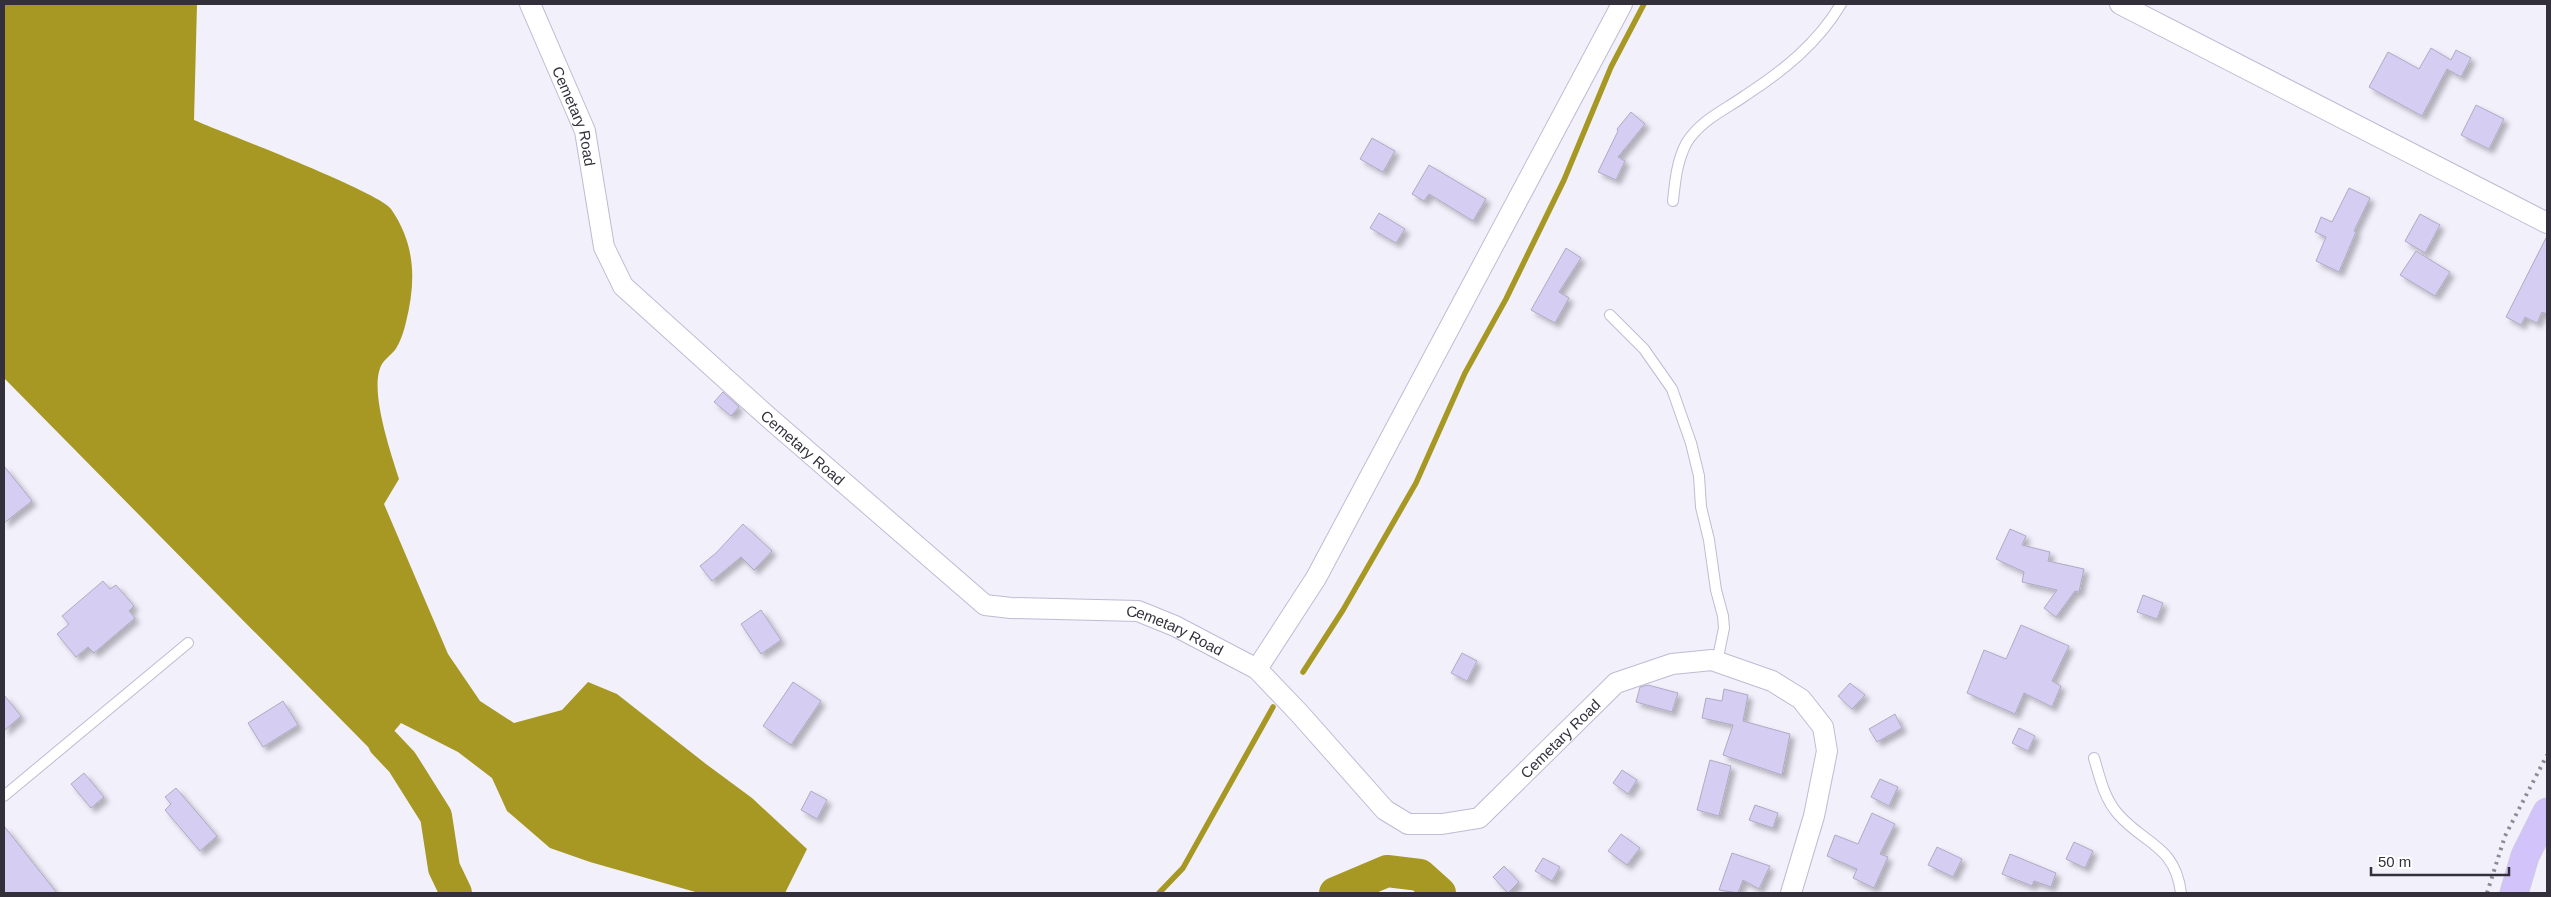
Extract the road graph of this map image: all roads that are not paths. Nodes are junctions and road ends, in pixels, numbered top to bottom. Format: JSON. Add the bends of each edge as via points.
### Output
{"nodes":[{"id":1,"x":530,"y":4,"type":"edge"},
{"id":2,"x":1622,"y":4,"type":"edge"},
{"id":3,"x":1841,"y":4,"type":"edge"},
{"id":4,"x":2120,"y":4,"type":"edge"},
{"id":5,"x":1673,"y":201,"type":"dead end"},
{"id":6,"x":2547,"y":224,"type":"edge"},
{"id":7,"x":1610,"y":315,"type":"dead end"},
{"id":8,"x":188,"y":643,"type":"dead end"},
{"id":9,"x":1717,"y":662,"type":"junction"},
{"id":10,"x":1257,"y":669,"type":"junction"},
{"id":11,"x":2094,"y":758,"type":"dead end"},
{"id":12,"x":4,"y":796,"type":"edge"},
{"id":13,"x":2547,"y":812,"type":"edge"},
{"id":14,"x":1790,"y":893,"type":"edge"},
{"id":15,"x":2181,"y":893,"type":"edge"},
{"id":16,"x":2514,"y":893,"type":"edge"}],
"edges":[{"from":1,"to":10,"type":"street","name":"Cemetary Road","via":[[585,131],[604,247],[623,286],[984,605],[1138,611],[1175,626]]},
{"from":2,"to":10,"type":"street","via":[[1316,578]]},
{"from":3,"to":5,"type":"lane","via":[[1812,44],[1783,69],[1709,118],[1694,132],[1682,152]]},
{"from":4,"to":6,"type":"street"},
{"from":7,"to":9,"type":"lane","via":[[1644,349],[1672,389],[1691,443],[1723,616],[1724,628]]},
{"from":8,"to":12,"type":"lane"},
{"from":9,"to":10,"type":"street","name":"Cemetary Road","via":[[1672,664],[1616,683],[1479,818],[1442,824],[1408,824],[1385,810]]},
{"from":9,"to":14,"type":"street","name":"Cemetary Road","via":[[1772,681],[1801,700],[1823,727],[1827,751],[1814,816]]},
{"from":11,"to":15,"type":"lane","via":[[2110,804],[2119,816],[2164,852],[2177,872]]},
{"from":13,"to":16,"type":"highway","via":[[2525,856]]}]}
